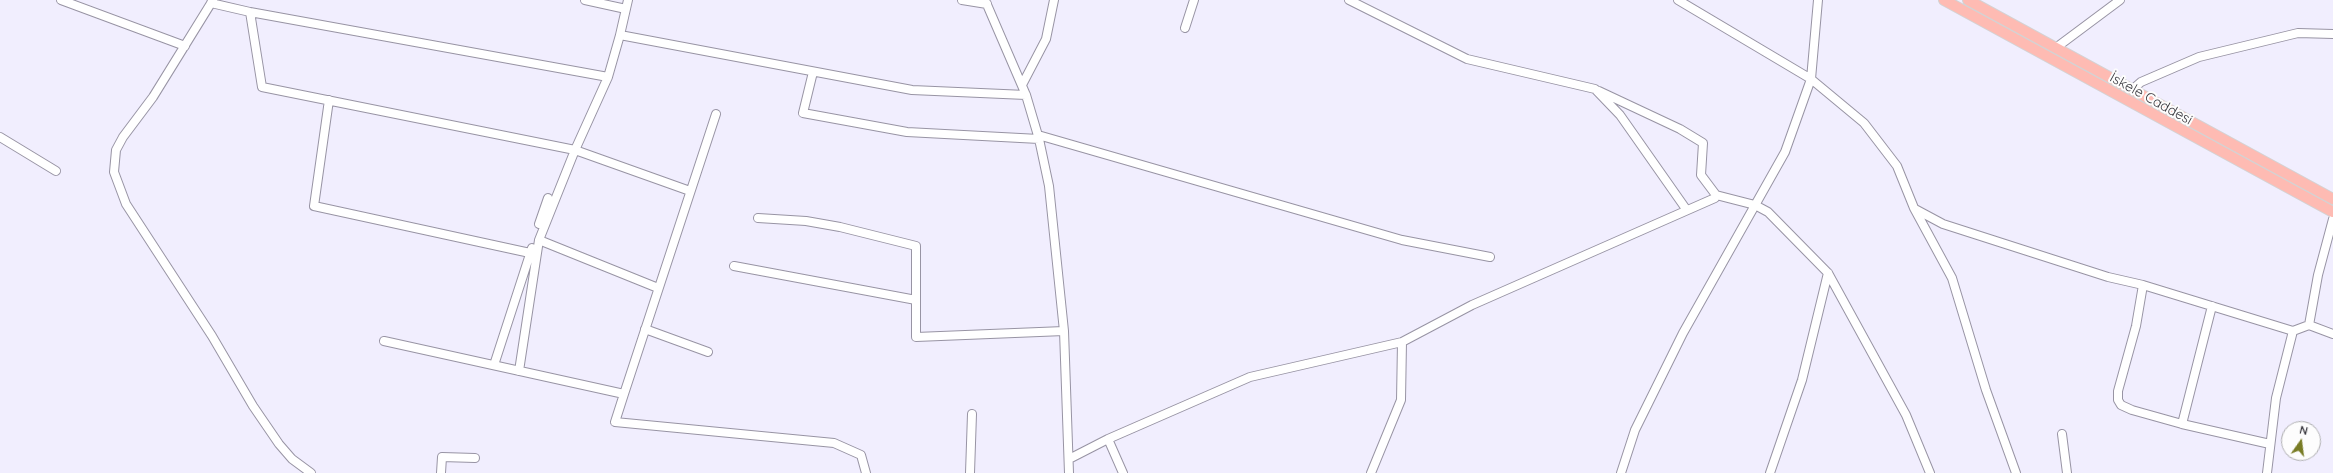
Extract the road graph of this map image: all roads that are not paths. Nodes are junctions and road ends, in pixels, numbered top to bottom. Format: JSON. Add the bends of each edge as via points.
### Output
{"nodes":[{"id":1,"x":61,"y":0,"type":"edge"},
{"id":2,"x":585,"y":0,"type":"edge"},
{"id":3,"x":628,"y":0,"type":"edge"},
{"id":4,"x":962,"y":0,"type":"edge"},
{"id":5,"x":1054,"y":0,"type":"edge"},
{"id":6,"x":1194,"y":0,"type":"edge"},
{"id":7,"x":1349,"y":0,"type":"edge"},
{"id":8,"x":1678,"y":0,"type":"edge"},
{"id":9,"x":1818,"y":0,"type":"edge"},
{"id":10,"x":1944,"y":0,"type":"edge"},
{"id":11,"x":1968,"y":0,"type":"edge"},
{"id":12,"x":2120,"y":0,"type":"edge"},
{"id":13,"x":212,"y":2,"type":"edge"},
{"id":14,"x":986,"y":2,"type":"edge"},
{"id":15,"x":626,"y":9,"type":"junction"},
{"id":16,"x":250,"y":12,"type":"junction"},
{"id":17,"x":1185,"y":28,"type":"dead end"},
{"id":18,"x":2333,"y":34,"type":"edge"},
{"id":19,"x":620,"y":35,"type":"junction"},
{"id":20,"x":185,"y":46,"type":"junction"},
{"id":21,"x":2057,"y":47,"type":"junction"},
{"id":22,"x":813,"y":72,"type":"junction"},
{"id":23,"x":608,"y":77,"type":"junction"},
{"id":24,"x":1811,"y":79,"type":"junction"},
{"id":25,"x":1022,"y":85,"type":"junction"},
{"id":26,"x":1595,"y":89,"type":"junction"},
{"id":27,"x":2133,"y":89,"type":"junction"},
{"id":28,"x":1026,"y":95,"type":"junction"},
{"id":29,"x":328,"y":100,"type":"junction"},
{"id":30,"x":716,"y":114,"type":"dead end"},
{"id":31,"x":0,"y":137,"type":"edge"},
{"id":32,"x":1039,"y":137,"type":"junction"},
{"id":33,"x":576,"y":150,"type":"junction"},
{"id":34,"x":56,"y":171,"type":"dead end"},
{"id":35,"x":690,"y":191,"type":"junction"},
{"id":36,"x":1716,"y":195,"type":"junction"},
{"id":37,"x":548,"y":198,"type":"dead end"},
{"id":38,"x":2333,"y":199,"type":"edge"},
{"id":39,"x":1754,"y":205,"type":"junction"},
{"id":40,"x":1914,"y":208,"type":"junction"},
{"id":41,"x":1686,"y":209,"type":"junction"},
{"id":42,"x":2333,"y":212,"type":"edge"},
{"id":43,"x":758,"y":218,"type":"dead end"},
{"id":44,"x":2333,"y":219,"type":"edge"},
{"id":45,"x":539,"y":240,"type":"junction"},
{"id":46,"x":530,"y":253,"type":"junction"},
{"id":47,"x":1490,"y":257,"type":"dead end"},
{"id":48,"x":734,"y":266,"type":"dead end"},
{"id":49,"x":1828,"y":273,"type":"junction"},
{"id":50,"x":2143,"y":285,"type":"junction"},
{"id":51,"x":658,"y":288,"type":"junction"},
{"id":52,"x":916,"y":300,"type":"junction"},
{"id":53,"x":2212,"y":306,"type":"junction"},
{"id":54,"x":2309,"y":325,"type":"junction"},
{"id":55,"x":645,"y":329,"type":"junction"},
{"id":56,"x":1064,"y":331,"type":"junction"},
{"id":57,"x":2293,"y":331,"type":"junction"},
{"id":58,"x":2333,"y":334,"type":"edge"},
{"id":59,"x":384,"y":341,"type":"dead end"},
{"id":60,"x":1402,"y":342,"type":"junction"},
{"id":61,"x":708,"y":352,"type":"dead end"},
{"id":62,"x":494,"y":365,"type":"junction"},
{"id":63,"x":519,"y":371,"type":"junction"},
{"id":64,"x":624,"y":394,"type":"junction"},
{"id":65,"x":972,"y":414,"type":"dead end"},
{"id":66,"x":2182,"y":424,"type":"junction"},
{"id":67,"x":2062,"y":434,"type":"dead end"},
{"id":68,"x":1108,"y":439,"type":"junction"},
{"id":69,"x":2270,"y":444,"type":"junction"},
{"id":70,"x":474,"y":458,"type":"dead end"},
{"id":71,"x":1070,"y":459,"type":"junction"},
{"id":72,"x":311,"y":473,"type":"edge"},
{"id":73,"x":441,"y":473,"type":"edge"},
{"id":74,"x":866,"y":473,"type":"edge"},
{"id":75,"x":970,"y":473,"type":"edge"},
{"id":76,"x":1069,"y":473,"type":"edge"},
{"id":77,"x":1124,"y":473,"type":"edge"},
{"id":78,"x":1371,"y":473,"type":"edge"},
{"id":79,"x":1621,"y":473,"type":"edge"},
{"id":80,"x":1770,"y":473,"type":"edge"},
{"id":81,"x":1930,"y":473,"type":"edge"},
{"id":82,"x":2016,"y":473,"type":"edge"},
{"id":83,"x":2067,"y":473,"type":"edge"},
{"id":84,"x":2267,"y":473,"type":"edge"}],
"edges":[{"from":1,"to":20,"type":"street"},
{"from":2,"to":15,"type":"street"},
{"from":3,"to":15,"type":"street"},
{"from":4,"to":14,"type":"street"},
{"from":5,"to":25,"type":"street","via":[[1046,39]]},
{"from":6,"to":17,"type":"street"},
{"from":7,"to":26,"type":"street","via":[[1468,59]]},
{"from":8,"to":24,"type":"street"},
{"from":9,"to":24,"type":"street"},
{"from":10,"to":42,"type":"main road"},
{"from":11,"to":21,"type":"main road","name":"İskele Caddesi"},
{"from":12,"to":21,"type":"street"},
{"from":13,"to":16,"type":"street"},
{"from":13,"to":20,"type":"street"},
{"from":14,"to":25,"type":"street"},
{"from":15,"to":19,"type":"street"},
{"from":16,"to":23,"type":"street"},
{"from":16,"to":29,"type":"street","via":[[262,87]]},
{"from":18,"to":27,"type":"street","via":[[2298,33],[2206,55],[2141,82]]},
{"from":19,"to":22,"type":"street"},
{"from":19,"to":23,"type":"street"},
{"from":20,"to":72,"type":"street","via":[[153,97],[123,137],[116,150],[114,172],[126,204],[212,336],[253,406],[292,459]]},
{"from":21,"to":27,"type":"main road","name":"İskele Caddesi"},
{"from":22,"to":28,"type":"street","via":[[912,90]]},
{"from":22,"to":32,"type":"street","via":[[803,113],[907,132]]},
{"from":23,"to":33,"type":"street"},
{"from":24,"to":39,"type":"street","via":[[1786,152]]},
{"from":24,"to":40,"type":"street","via":[[1864,123],[1897,166]]},
{"from":25,"to":28,"type":"street"},
{"from":26,"to":36,"type":"street","via":[[1680,129],[1703,143],[1700,175]]},
{"from":26,"to":41,"type":"street","via":[[1620,115]]},
{"from":27,"to":38,"type":"main road","name":"İskele Caddesi"},
{"from":28,"to":32,"type":"street"},
{"from":29,"to":33,"type":"street"},
{"from":29,"to":46,"type":"street","via":[[314,206]]},
{"from":30,"to":35,"type":"street"},
{"from":31,"to":34,"type":"street"},
{"from":32,"to":47,"type":"street","via":[[1402,240]]},
{"from":32,"to":56,"type":"street","via":[[1049,186]]},
{"from":33,"to":35,"type":"street"},
{"from":33,"to":45,"type":"street"},
{"from":35,"to":51,"type":"street"},
{"from":36,"to":39,"type":"street"},
{"from":36,"to":41,"type":"street"},
{"from":37,"to":46,"type":"street"},
{"from":39,"to":49,"type":"street","via":[[1768,212]]},
{"from":39,"to":79,"type":"street","via":[[1683,332],[1635,430]]},
{"from":40,"to":50,"type":"street","via":[[1943,224],[2108,278]]},
{"from":40,"to":82,"type":"street","via":[[1952,278],[1986,390]]},
{"from":41,"to":60,"type":"street","via":[[1472,305]]},
{"from":43,"to":52,"type":"street","via":[[806,221],[840,227],[916,246]]},
{"from":44,"to":54,"type":"street","via":[[2318,275]]},
{"from":45,"to":51,"type":"street"},
{"from":45,"to":63,"type":"street"},
{"from":46,"to":62,"type":"street"},
{"from":48,"to":52,"type":"street"},
{"from":49,"to":80,"type":"street","via":[[1802,380]]},
{"from":49,"to":81,"type":"street","via":[[1906,415]]},
{"from":50,"to":53,"type":"street"},
{"from":50,"to":66,"type":"street","via":[[2118,400],[2132,410]]},
{"from":51,"to":55,"type":"street"},
{"from":52,"to":56,"type":"street","via":[[916,337]]},
{"from":53,"to":57,"type":"street"},
{"from":53,"to":66,"type":"street"},
{"from":54,"to":57,"type":"street"},
{"from":54,"to":58,"type":"street"},
{"from":55,"to":61,"type":"street"},
{"from":55,"to":64,"type":"street"},
{"from":56,"to":71,"type":"street"},
{"from":57,"to":69,"type":"street","via":[[2276,398]]},
{"from":59,"to":62,"type":"street"},
{"from":60,"to":68,"type":"street","via":[[1250,377]]},
{"from":60,"to":78,"type":"street","via":[[1401,400]]},
{"from":62,"to":63,"type":"street"},
{"from":63,"to":64,"type":"street"},
{"from":64,"to":74,"type":"street","via":[[615,422],[834,442],[861,455]]},
{"from":65,"to":75,"type":"street"},
{"from":66,"to":69,"type":"street"},
{"from":67,"to":83,"type":"street"},
{"from":68,"to":71,"type":"street"},
{"from":68,"to":77,"type":"street"},
{"from":69,"to":84,"type":"street"},
{"from":70,"to":73,"type":"street","via":[[442,457]]},
{"from":71,"to":76,"type":"street"}]}
